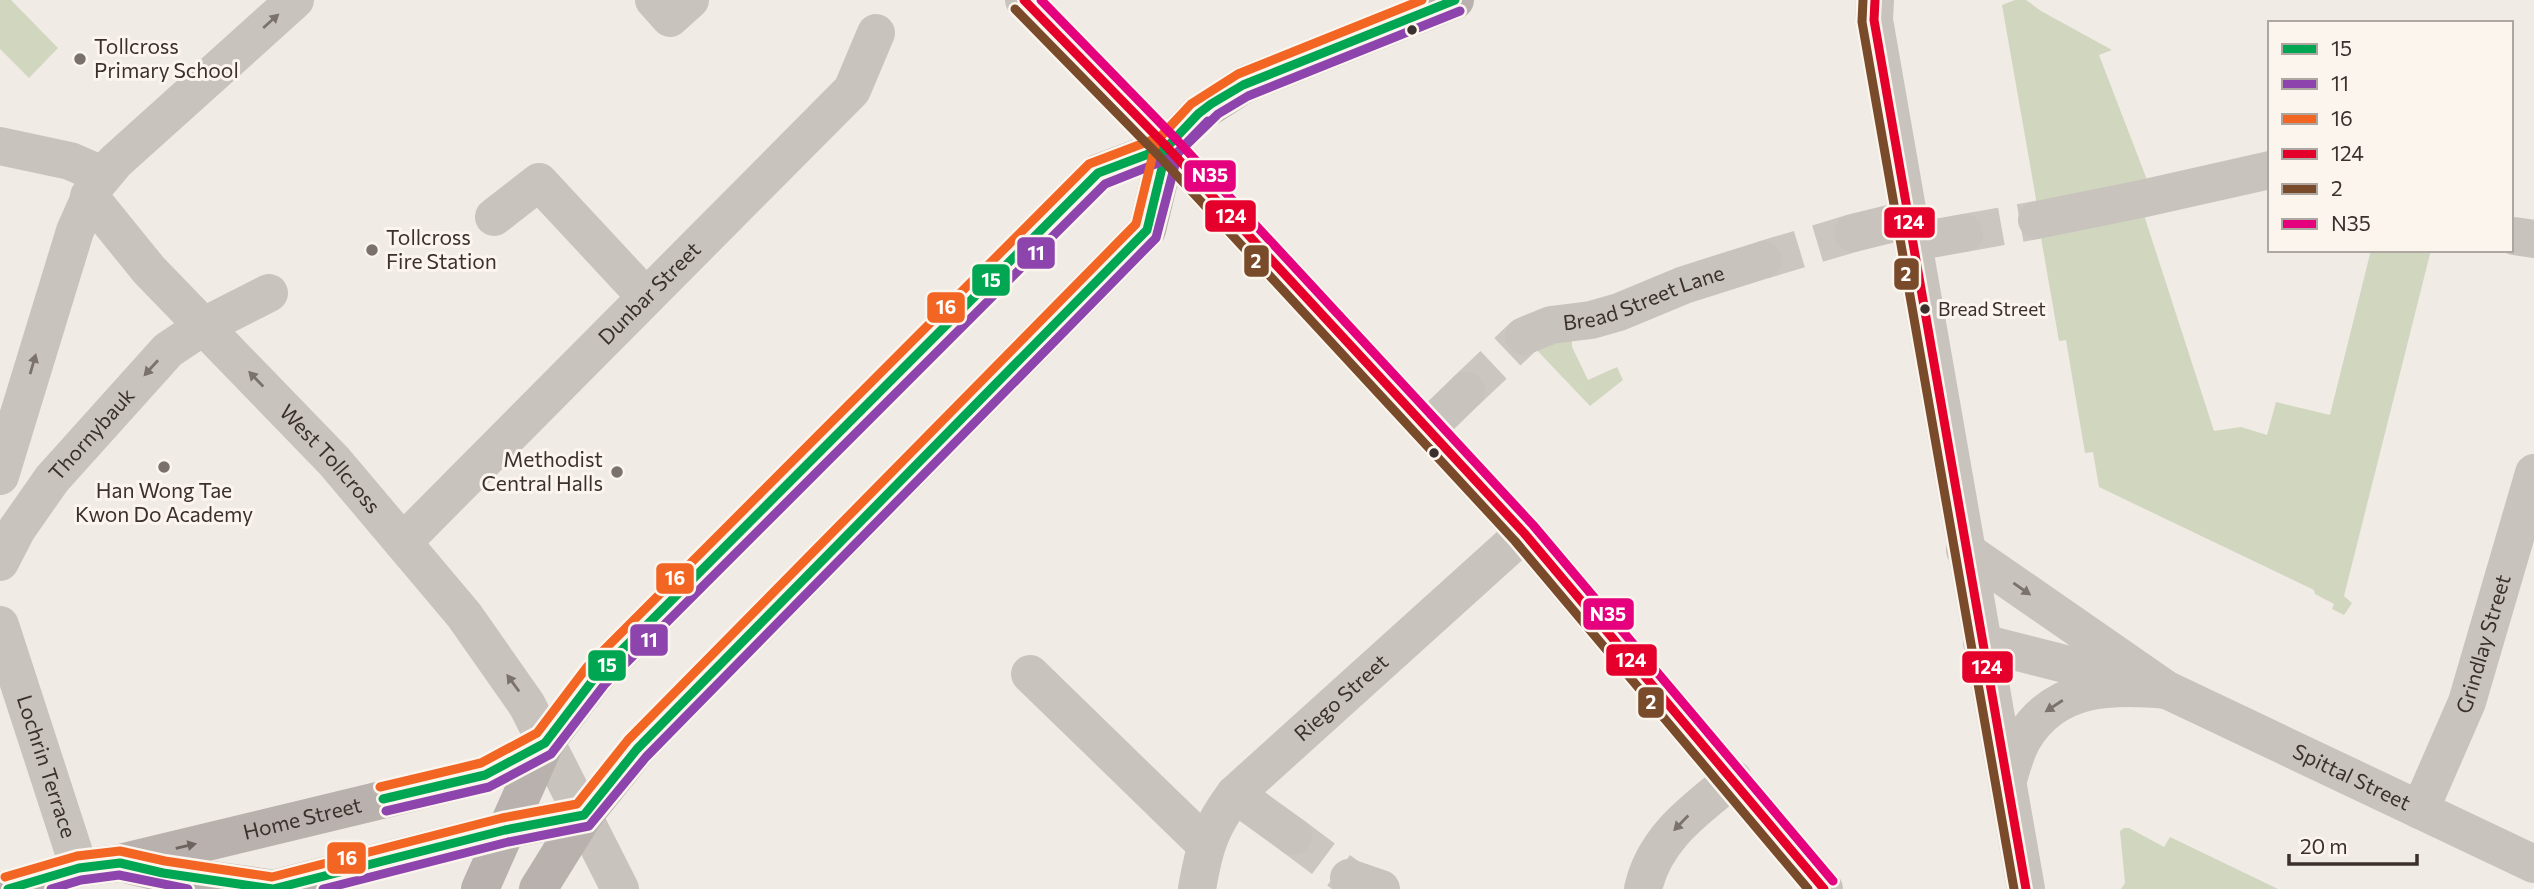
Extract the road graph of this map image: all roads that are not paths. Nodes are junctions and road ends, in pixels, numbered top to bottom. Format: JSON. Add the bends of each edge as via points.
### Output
{"nodes":[{"id":1,"x":295,"y":0,"type":"edge"},
{"id":2,"x":654,"y":0,"type":"edge"},
{"id":3,"x":690,"y":0,"type":"edge"},
{"id":4,"x":1024,"y":0,"type":"edge"},
{"id":5,"x":1455,"y":0,"type":"edge"},
{"id":6,"x":1869,"y":7,"type":"edge"},
{"id":7,"x":876,"y":33,"type":"dead end"},
{"id":8,"x":0,"y":146,"type":"edge"},
{"id":9,"x":1167,"y":148,"type":"junction"},
{"id":10,"x":2268,"y":170,"type":"edge"},
{"id":11,"x":96,"y":185,"type":"junction"},
{"id":12,"x":494,"y":217,"type":"dead end"},
{"id":13,"x":2037,"y":220,"type":"tunnel mouth"},
{"id":14,"x":1912,"y":231,"type":"junction"},
{"id":15,"x":1853,"y":233,"type":"tunnel mouth"},
{"id":16,"x":1964,"y":233,"type":"tunnel mouth"},
{"id":17,"x":1763,"y":260,"type":"tunnel mouth"},
{"id":18,"x":268,"y":293,"type":"dead end"},
{"id":19,"x":646,"y":297,"type":"junction"},
{"id":20,"x":204,"y":326,"type":"junction"},
{"id":21,"x":1524,"y":336,"type":"tunnel mouth"},
{"id":22,"x":1466,"y":391,"type":"tunnel mouth"},
{"id":23,"x":10,"y":412,"type":"edge"},
{"id":24,"x":1428,"y":428,"type":"junction"},
{"id":25,"x":2534,"y":473,"type":"edge"},
{"id":26,"x":0,"y":476,"type":"edge"},
{"id":27,"x":1524,"y":533,"type":"junction"},
{"id":28,"x":403,"y":542,"type":"junction"},
{"id":29,"x":1965,"y":551,"type":"junction"},
{"id":30,"x":0,"y":562,"type":"edge"},
{"id":31,"x":0,"y":625,"type":"edge"},
{"id":32,"x":1982,"y":643,"type":"junction"},
{"id":33,"x":1030,"y":674,"type":"dead end"},
{"id":34,"x":2167,"y":690,"type":"junction"},
{"id":35,"x":545,"y":743,"type":"junction"},
{"id":36,"x":485,"y":775,"type":"junction"},
{"id":37,"x":529,"y":778,"type":"junction"},
{"id":38,"x":1733,"y":779,"type":"junction"},
{"id":39,"x":2008,"y":780,"type":"junction"},
{"id":40,"x":1235,"y":794,"type":"junction"},
{"id":41,"x":2420,"y":810,"type":"junction"},
{"id":42,"x":584,"y":815,"type":"junction"},
{"id":43,"x":505,"y":830,"type":"junction"},
{"id":44,"x":1293,"y":836,"type":"tunnel mouth"},
{"id":45,"x":120,"y":863,"type":"junction"},
{"id":46,"x":2534,"y":864,"type":"edge"},
{"id":47,"x":79,"y":868,"type":"junction"},
{"id":48,"x":1201,"y":869,"type":"edge"},
{"id":49,"x":8,"y":889,"type":"edge"},
{"id":50,"x":274,"y":889,"type":"edge"},
{"id":51,"x":480,"y":889,"type":"edge"},
{"id":52,"x":538,"y":889,"type":"edge"},
{"id":53,"x":620,"y":889,"type":"edge"},
{"id":54,"x":1643,"y":889,"type":"edge"},
{"id":55,"x":1824,"y":889,"type":"edge"},
{"id":56,"x":2026,"y":889,"type":"edge"}],
"edges":[{"from":11,"to":1,"type":"street","one_way":true},
{"from":2,"to":3,"type":"street","via":[[670,18]]},
{"from":4,"to":9,"type":"street"},
{"from":5,"to":9,"type":"main road","via":[[1243,85],[1198,114]]},
{"from":6,"to":14,"type":"street"},
{"from":7,"to":19,"type":"street","name":"Dunbar Street","via":[[852,90]]},
{"from":8,"to":11,"type":"street","name":"West Tollcross","via":[[70,161]]},
{"from":9,"to":24,"type":"street"},
{"from":9,"to":35,"type":"main road","via":[[1098,173],[596,676]]},
{"from":9,"to":42,"type":"main road","via":[[1147,230],[637,749]]},
{"from":10,"to":13,"type":"street"},
{"from":11,"to":20,"type":"street","name":"West Tollcross","via":[[149,270]]},
{"from":23,"to":11,"type":"street","one_way":true,"via":[[62,264]]},
{"from":12,"to":19,"type":"street","via":[[539,182]]},
{"from":14,"to":15,"type":"street"},
{"from":14,"to":16,"type":"street"},
{"from":14,"to":29,"type":"street"},
{"from":17,"to":21,"type":"street","name":"Bread Street Lane","via":[[1619,312],[1552,325]]},
{"from":18,"to":20,"type":"street","name":"Thornybauk"},
{"from":19,"to":28,"type":"street","name":"Dunbar Street"},
{"from":28,"to":20,"type":"street","name":"West Tollcross","one_way":true,"via":[[334,461]]},
{"from":20,"to":30,"type":"street","name":"Thornybauk","one_way":true,"via":[[168,350],[52,479]]},
{"from":22,"to":24,"type":"street"},
{"from":23,"to":26,"type":"street"},
{"from":24,"to":27,"type":"street"},
{"from":25,"to":41,"type":"street","name":"Grindlay Street","via":[[2468,702]]},
{"from":27,"to":38,"type":"street"},
{"from":27,"to":40,"type":"street","name":"Riego Street"},
{"from":35,"to":28,"type":"street","name":"West Tollcross","one_way":true,"via":[[513,681]]},
{"from":29,"to":32,"type":"street"},
{"from":29,"to":34,"type":"street","name":"Spittal Street","one_way":true},
{"from":31,"to":47,"type":"street","name":"Lochrin Terrace"},
{"from":32,"to":34,"type":"street","name":"Spittal Street"},
{"from":32,"to":39,"type":"street"},
{"from":33,"to":48,"type":"street"},
{"from":34,"to":39,"type":"street","name":"Spittal Street","one_way":true,"via":[[2116,687],[2062,701],[2045,712],[2022,741]]},
{"from":34,"to":41,"type":"street","name":"Spittal Street"},
{"from":35,"to":36,"type":"main road","name":"Home Street"},
{"from":35,"to":37,"type":"main road"},
{"from":35,"to":42,"type":"street","name":"West Tollcross"},
{"from":36,"to":37,"type":"main road","name":"Home Street"},
{"from":45,"to":36,"type":"main road","name":"Home Street","one_way":true},
{"from":37,"to":42,"type":"main road"},
{"from":37,"to":43,"type":"main road"},
{"from":38,"to":54,"type":"street","one_way":true,"via":[[1686,817],[1664,842]]},
{"from":38,"to":55,"type":"street"},
{"from":39,"to":56,"type":"street"},
{"from":40,"to":44,"type":"street"},
{"from":40,"to":48,"type":"street","name":"Riego Street","via":[[1218,817]]},
{"from":41,"to":46,"type":"street","name":"Spittal Street"},
{"from":42,"to":43,"type":"main road","name":"Home Street"},
{"from":42,"to":52,"type":"main road"},
{"from":42,"to":53,"type":"street","name":"West Tollcross"},
{"from":43,"to":50,"type":"main road","name":"Home Street"},
{"from":43,"to":51,"type":"main road"},
{"from":45,"to":47,"type":"main road","name":"Home Street"},
{"from":45,"to":50,"type":"main road","name":"Home Street"},
{"from":47,"to":49,"type":"main road","name":"Home Street"}]}
